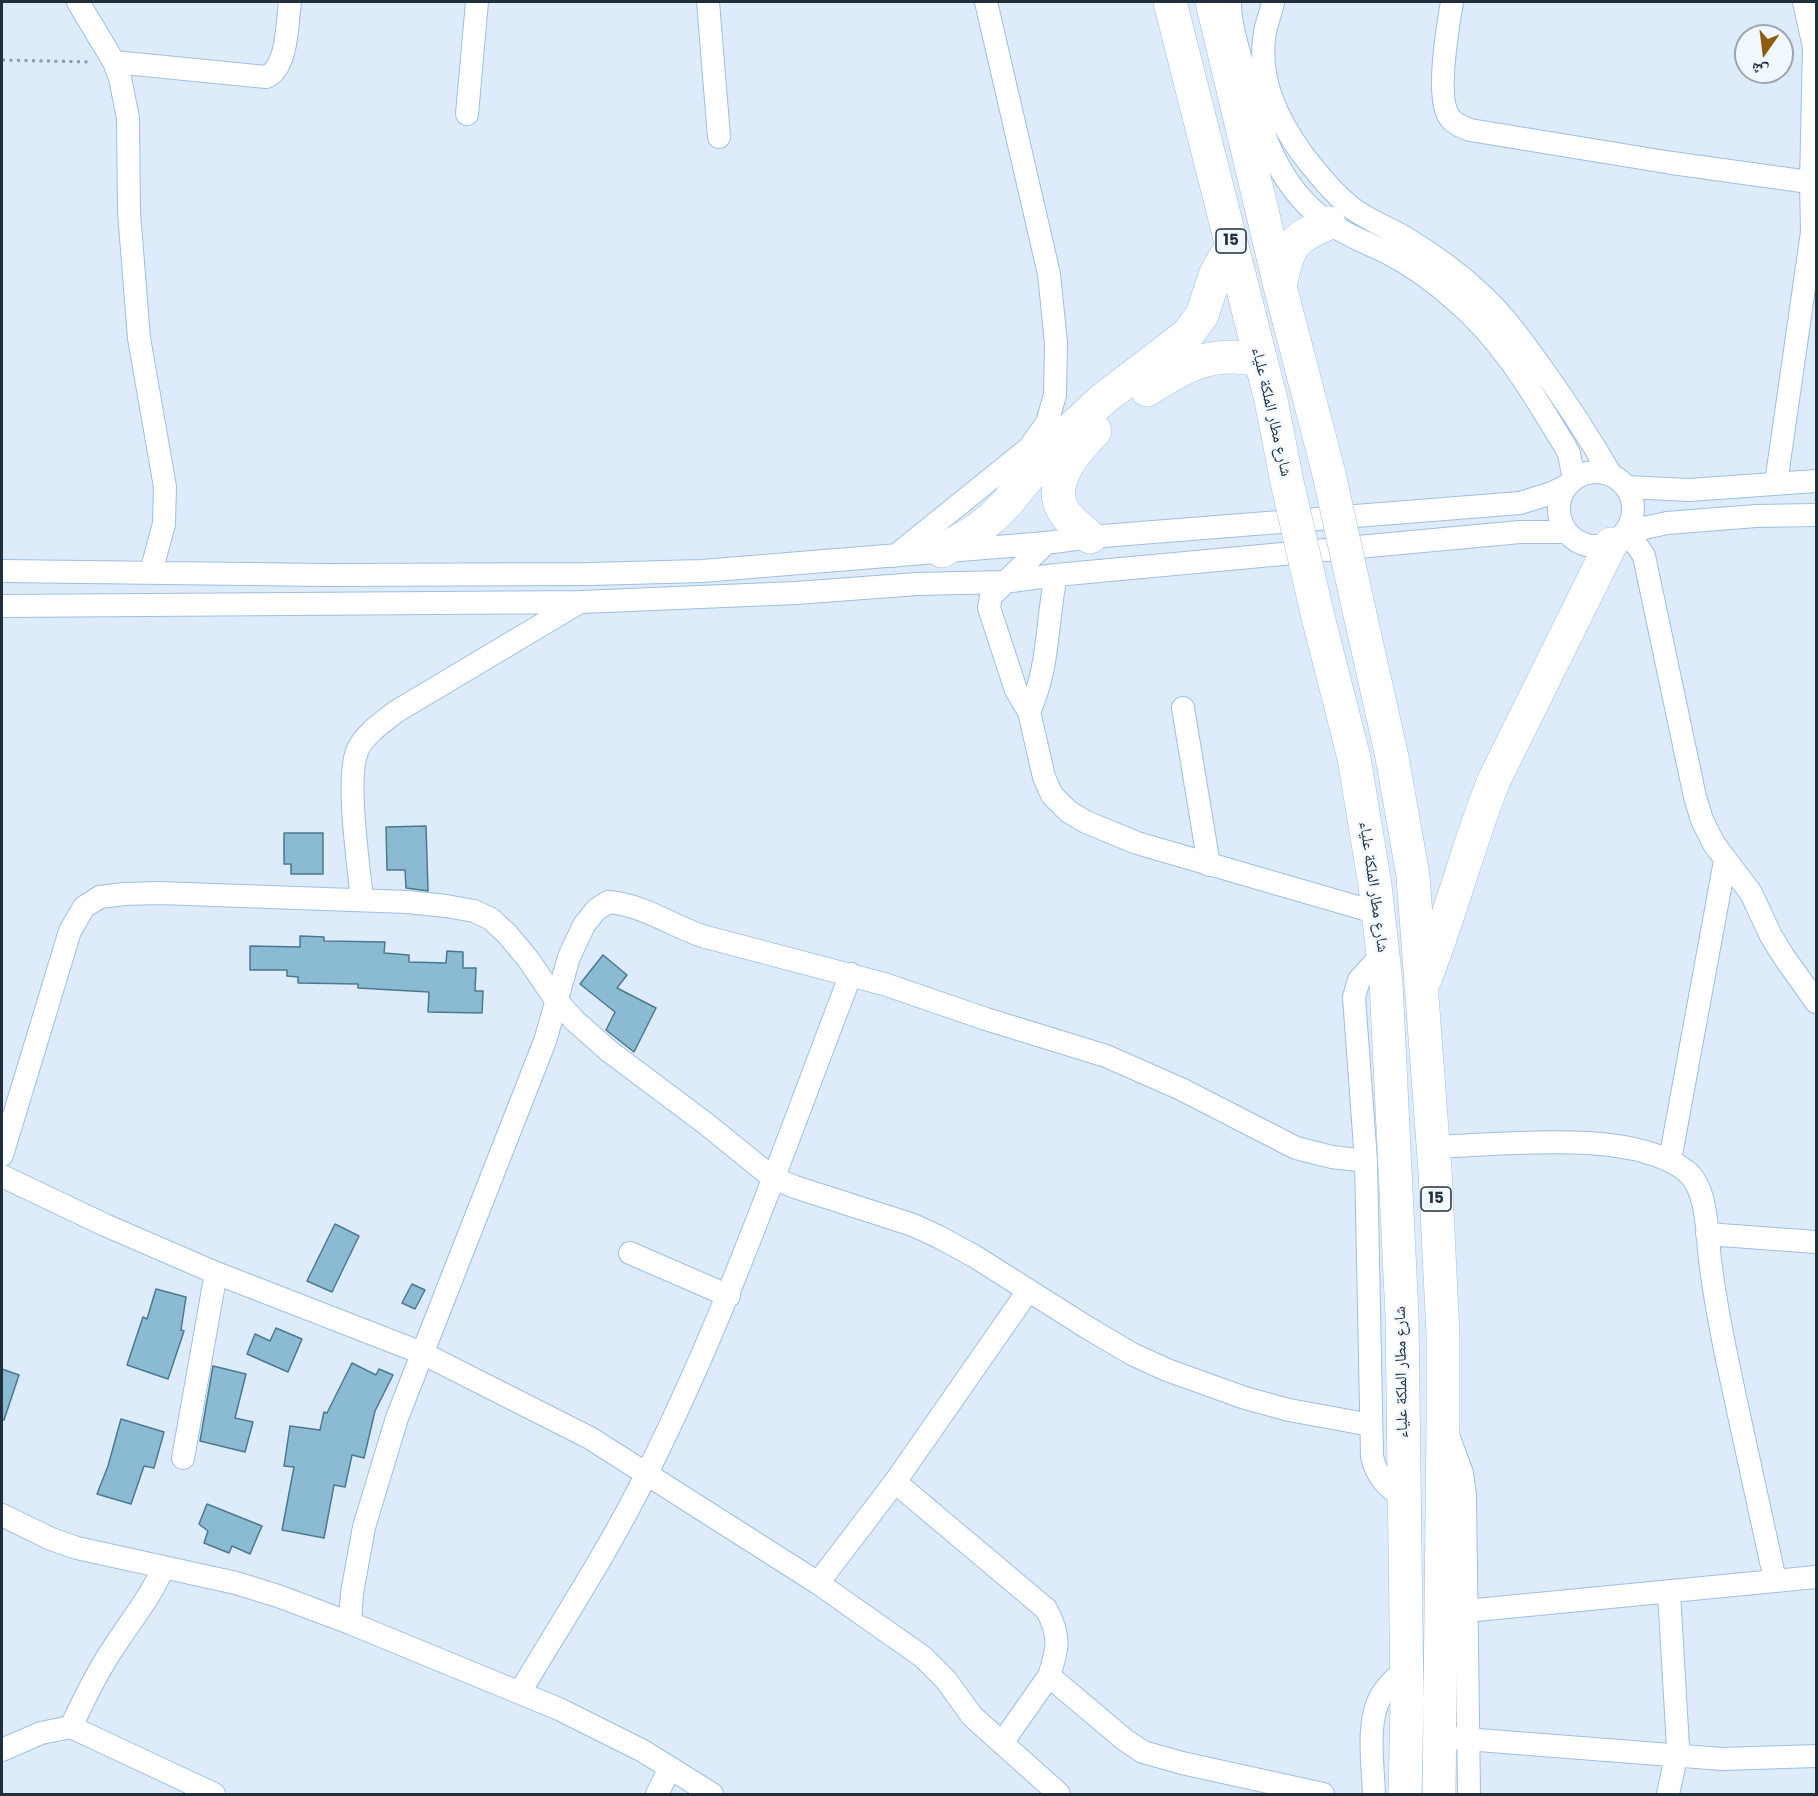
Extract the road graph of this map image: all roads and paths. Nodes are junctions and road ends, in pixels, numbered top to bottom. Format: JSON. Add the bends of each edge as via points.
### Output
{"nodes":[{"id":1,"x":78,"y":2,"type":"edge"},
{"id":2,"x":290,"y":2,"type":"edge"},
{"id":3,"x":477,"y":2,"type":"edge"},
{"id":4,"x":708,"y":2,"type":"edge"},
{"id":5,"x":986,"y":2,"type":"edge"},
{"id":6,"x":1170,"y":2,"type":"edge"},
{"id":7,"x":1212,"y":2,"type":"edge"},
{"id":8,"x":1230,"y":2,"type":"edge"},
{"id":9,"x":1274,"y":2,"type":"edge"},
{"id":10,"x":1452,"y":2,"type":"edge"},
{"id":11,"x":1804,"y":2,"type":"edge"},
{"id":12,"x":1815,"y":44,"type":"edge"},
{"id":13,"x":2,"y":60,"type":"edge"},
{"id":14,"x":114,"y":62,"type":"junction"},
{"id":15,"x":468,"y":114,"type":"dead end"},
{"id":16,"x":718,"y":136,"type":"dead end"},
{"id":17,"x":1814,"y":183,"type":"edge"},
{"id":18,"x":1329,"y":223,"type":"junction"},
{"id":19,"x":1232,"y":246,"type":"junction"},
{"id":20,"x":1280,"y":286,"type":"junction"},
{"id":21,"x":1260,"y":360,"type":"junction"},
{"id":22,"x":1618,"y":481,"type":"junction"},
{"id":23,"x":1816,"y":481,"type":"edge"},
{"id":24,"x":1570,"y":483,"type":"junction"},
{"id":25,"x":1776,"y":483,"type":"junction"},
{"id":26,"x":1816,"y":515,"type":"edge"},
{"id":27,"x":1567,"y":532,"type":"junction"},
{"id":28,"x":1090,"y":537,"type":"junction"},
{"id":29,"x":1620,"y":537,"type":"junction"},
{"id":30,"x":1046,"y":543,"type":"junction"},
{"id":31,"x":942,"y":551,"type":"junction"},
{"id":32,"x":895,"y":556,"type":"junction"},
{"id":33,"x":2,"y":571,"type":"edge"},
{"id":34,"x":151,"y":572,"type":"junction"},
{"id":35,"x":1056,"y":575,"type":"junction"},
{"id":36,"x":1004,"y":582,"type":"junction"},
{"id":37,"x":581,"y":602,"type":"junction"},
{"id":38,"x":2,"y":606,"type":"edge"},
{"id":39,"x":1183,"y":708,"type":"dead end"},
{"id":40,"x":1029,"y":712,"type":"junction"},
{"id":41,"x":1725,"y":861,"type":"junction"},
{"id":42,"x":1209,"y":865,"type":"junction"},
{"id":43,"x":362,"y":900,"type":"junction"},
{"id":44,"x":1378,"y":913,"type":"junction"},
{"id":45,"x":1383,"y":954,"type":"junction"},
{"id":46,"x":850,"y":974,"type":"junction"},
{"id":47,"x":1422,"y":986,"type":"junction"},
{"id":48,"x":556,"y":1000,"type":"junction"},
{"id":49,"x":1816,"y":1002,"type":"edge"},
{"id":50,"x":1433,"y":1147,"type":"junction"},
{"id":51,"x":2,"y":1155,"type":"edge"},
{"id":52,"x":1670,"y":1160,"type":"junction"},
{"id":53,"x":1366,"y":1161,"type":"junction"},
{"id":54,"x":2,"y":1176,"type":"edge"},
{"id":55,"x":772,"y":1178,"type":"junction"},
{"id":56,"x":1707,"y":1234,"type":"junction"},
{"id":57,"x":1816,"y":1242,"type":"edge"},
{"id":58,"x":630,"y":1253,"type":"dead end"},
{"id":59,"x":216,"y":1273,"type":"junction"},
{"id":60,"x":1028,"y":1291,"type":"junction"},
{"id":61,"x":729,"y":1296,"type":"junction"},
{"id":62,"x":422,"y":1353,"type":"junction"},
{"id":63,"x":1443,"y":1423,"type":"junction"},
{"id":64,"x":1371,"y":1425,"type":"junction"},
{"id":65,"x":183,"y":1458,"type":"dead end"},
{"id":66,"x":647,"y":1474,"type":"junction"},
{"id":67,"x":895,"y":1482,"type":"junction"},
{"id":68,"x":1404,"y":1500,"type":"junction"},
{"id":69,"x":2,"y":1515,"type":"edge"},
{"id":70,"x":163,"y":1568,"type":"junction"},
{"id":71,"x":1816,"y":1577,"type":"edge"},
{"id":72,"x":1775,"y":1580,"type":"junction"},
{"id":73,"x":818,"y":1583,"type":"junction"},
{"id":74,"x":1669,"y":1593,"type":"junction"},
{"id":75,"x":1466,"y":1611,"type":"junction"},
{"id":76,"x":350,"y":1623,"type":"junction"},
{"id":77,"x":1407,"y":1667,"type":"junction"},
{"id":78,"x":1049,"y":1676,"type":"junction"},
{"id":79,"x":520,"y":1692,"type":"junction"},
{"id":80,"x":71,"y":1727,"type":"junction"},
{"id":81,"x":1454,"y":1738,"type":"junction"},
{"id":82,"x":1002,"y":1743,"type":"junction"},
{"id":83,"x":2,"y":1750,"type":"edge"},
{"id":84,"x":1676,"y":1756,"type":"junction"},
{"id":85,"x":1816,"y":1756,"type":"edge"},
{"id":86,"x":670,"y":1768,"type":"junction"},
{"id":87,"x":214,"y":1794,"type":"edge"},
{"id":88,"x":657,"y":1794,"type":"edge"},
{"id":89,"x":712,"y":1794,"type":"edge"},
{"id":90,"x":1059,"y":1794,"type":"edge"},
{"id":91,"x":1323,"y":1794,"type":"edge"},
{"id":92,"x":1374,"y":1794,"type":"edge"},
{"id":93,"x":1405,"y":1794,"type":"edge"},
{"id":94,"x":1439,"y":1794,"type":"edge"},
{"id":95,"x":1469,"y":1794,"type":"edge"},
{"id":96,"x":1668,"y":1794,"type":"edge"}],
"edges":[{"from":1,"to":14,"type":"street"},
{"from":2,"to":14,"type":"street","via":[[283,54],[279,66],[266,77]]},
{"from":3,"to":15,"type":"street"},
{"from":4,"to":16,"type":"street"},
{"from":5,"to":32,"type":"street","via":[[1049,274],[1056,343],[1055,395],[1047,423],[1029,448]]},
{"from":6,"to":19,"type":"highway","name":"شارع مطار الملكة علياء","number":"15"},
{"from":7,"to":20,"type":"highway","number":"15"},
{"from":8,"to":18,"type":"street","via":[[1233,29],[1269,149],[1300,196]]},
{"from":9,"to":22,"type":"street","via":[[1265,33],[1264,65],[1275,111],[1291,138],[1324,182],[1353,208],[1430,253],[1486,299],[1548,376]]},
{"from":10,"to":17,"type":"street","via":[[1443,100],[1450,119],[1458,126]]},
{"from":11,"to":12,"type":"street"},
{"from":12,"to":17,"type":"street"},
{"from":13,"to":14,"type":"path"},
{"from":14,"to":34,"type":"street","via":[[128,118],[129,212],[139,338],[165,487],[164,524]]},
{"from":17,"to":25,"type":"street","via":[[1810,251]]},
{"from":18,"to":20,"type":"highway","via":[[1294,242]]},
{"from":18,"to":24,"type":"street","via":[[1412,268],[1480,324],[1521,374],[1565,446]]},
{"from":19,"to":21,"type":"highway","name":"شارع مطار الملكة علياء","number":"15"},
{"from":19,"to":31,"type":"highway","via":[[1216,273],[1202,315],[1188,334],[1093,408],[993,517]]},
{"from":20,"to":47,"type":"highway","number":"15","bridge":true,"via":[[1329,474],[1392,757],[1413,876]]},
{"from":21,"to":28,"type":"highway","via":[[1221,356],[1184,367],[1116,411],[1093,433],[1071,458],[1058,488],[1063,511]]},
{"from":21,"to":44,"type":"highway","name":"شارع مطار الملكة علياء","number":"15","bridge":true,"via":[[1354,758]]},
{"from":22,"to":24,"type":"street","via":[[1591,472]]},
{"from":22,"to":25,"type":"street","via":[[1689,490]]},
{"from":22,"to":29,"type":"street","via":[[1634,504],[1634,514]]},
{"from":23,"to":25,"type":"street"},
{"from":24,"to":27,"type":"street","via":[[1559,504]]},
{"from":24,"to":28,"type":"street","via":[[1520,503]]},
{"from":26,"to":29,"type":"street","via":[[1667,523]]},
{"from":27,"to":29,"type":"street","via":[[1591,546]]},
{"from":27,"to":35,"type":"street","via":[[1520,532]]},
{"from":28,"to":30,"type":"street"},
{"from":29,"to":41,"type":"street","via":[[1636,544],[1644,556],[1695,797],[1702,820]]},
{"from":29,"to":47,"type":"highway","via":[[1494,780]]},
{"from":30,"to":31,"type":"street"},
{"from":30,"to":36,"type":"street"},
{"from":31,"to":32,"type":"street"},
{"from":32,"to":34,"type":"street","via":[[702,571],[590,574]]},
{"from":33,"to":34,"type":"street"},
{"from":35,"to":36,"type":"street"},
{"from":35,"to":40,"type":"street","via":[[1043,675]]},
{"from":36,"to":37,"type":"street"},
{"from":36,"to":40,"type":"street","via":[[991,596],[989,608],[1016,690]]},
{"from":37,"to":38,"type":"street"},
{"from":37,"to":43,"type":"street","via":[[397,711],[358,748],[352,786]]},
{"from":39,"to":42,"type":"street"},
{"from":40,"to":42,"type":"street","via":[[1044,777],[1052,795],[1069,812],[1102,829]]},
{"from":41,"to":49,"type":"street","via":[[1750,893],[1780,950]]},
{"from":41,"to":52,"type":"street"},
{"from":42,"to":44,"type":"street"},
{"from":43,"to":48,"type":"street","via":[[446,906],[491,919],[528,959]]},
{"from":43,"to":51,"type":"street","via":[[124,894],[100,897],[84,907],[70,930]]},
{"from":44,"to":45,"type":"highway","name":"شارع مطار الملكة علياء","number":"15"},
{"from":45,"to":53,"type":"street","via":[[1359,980],[1354,997]]},
{"from":45,"to":68,"type":"highway","name":"شارع مطار الملكة علياء","number":"15","via":[[1401,1304]]},
{"from":46,"to":48,"type":"street","via":[[702,936],[631,905],[608,902],[584,926],[569,957]]},
{"from":46,"to":53,"type":"street","via":[[1122,1062],[1296,1148]]},
{"from":46,"to":55,"type":"street"},
{"from":47,"to":50,"type":"highway","number":"15"},
{"from":48,"to":55,"type":"street","via":[[609,1051]]},
{"from":48,"to":62,"type":"street","via":[[545,1041]]},
{"from":50,"to":52,"type":"street","via":[[1585,1142],[1645,1150]]},
{"from":50,"to":63,"type":"highway","number":"15","via":[[1443,1334]]},
{"from":52,"to":56,"type":"street","via":[[1688,1172],[1697,1185]]},
{"from":53,"to":64,"type":"street"},
{"from":54,"to":59,"type":"street"},
{"from":55,"to":60,"type":"street","via":[[913,1225],[974,1256]]},
{"from":55,"to":61,"type":"street"},
{"from":56,"to":57,"type":"street"},
{"from":56,"to":72,"type":"street","via":[[1724,1348]]},
{"from":58,"to":61,"type":"street"},
{"from":59,"to":62,"type":"street"},
{"from":59,"to":65,"type":"street"},
{"from":60,"to":64,"type":"street","via":[[1123,1349],[1167,1370],[1289,1410]]},
{"from":60,"to":67,"type":"street"},
{"from":61,"to":66,"type":"street"},
{"from":62,"to":66,"type":"street","via":[[558,1421]]},
{"from":62,"to":76,"type":"street","via":[[363,1527]]},
{"from":63,"to":75,"type":"street","via":[[1462,1473],[1465,1496]]},
{"from":63,"to":81,"type":"highway","number":"15"},
{"from":64,"to":68,"type":"street","via":[[1374,1467],[1379,1478]]},
{"from":66,"to":73,"type":"street"},
{"from":66,"to":79,"type":"street"},
{"from":67,"to":73,"type":"street"},
{"from":67,"to":78,"type":"street","via":[[1046,1609],[1058,1635]]},
{"from":68,"to":77,"type":"highway","name":"شارع مطار الملكة علياء","number":"15"},
{"from":69,"to":70,"type":"street","via":[[77,1548]]},
{"from":70,"to":76,"type":"street","via":[[236,1583]]},
{"from":70,"to":80,"type":"street","via":[[110,1652]]},
{"from":71,"to":72,"type":"street"},
{"from":72,"to":74,"type":"street"},
{"from":73,"to":82,"type":"street","via":[[923,1656],[972,1716]]},
{"from":74,"to":75,"type":"street"},
{"from":74,"to":84,"type":"street"},
{"from":75,"to":81,"type":"street"},
{"from":76,"to":79,"type":"street"},
{"from":77,"to":92,"type":"street","via":[[1376,1705]]},
{"from":77,"to":93,"type":"highway","name":"شارع مطار الملكة علياء","number":"15"},
{"from":78,"to":82,"type":"street"},
{"from":78,"to":91,"type":"street","via":[[1143,1752]]},
{"from":79,"to":86,"type":"street","via":[[606,1732]]},
{"from":80,"to":83,"type":"street","via":[[41,1733]]},
{"from":80,"to":87,"type":"street"},
{"from":81,"to":84,"type":"street"},
{"from":81,"to":94,"type":"highway","number":"15"},
{"from":81,"to":95,"type":"street"},
{"from":82,"to":90,"type":"street"},
{"from":84,"to":85,"type":"street"},
{"from":84,"to":96,"type":"street"},
{"from":86,"to":88,"type":"street"},
{"from":86,"to":89,"type":"street"}]}
